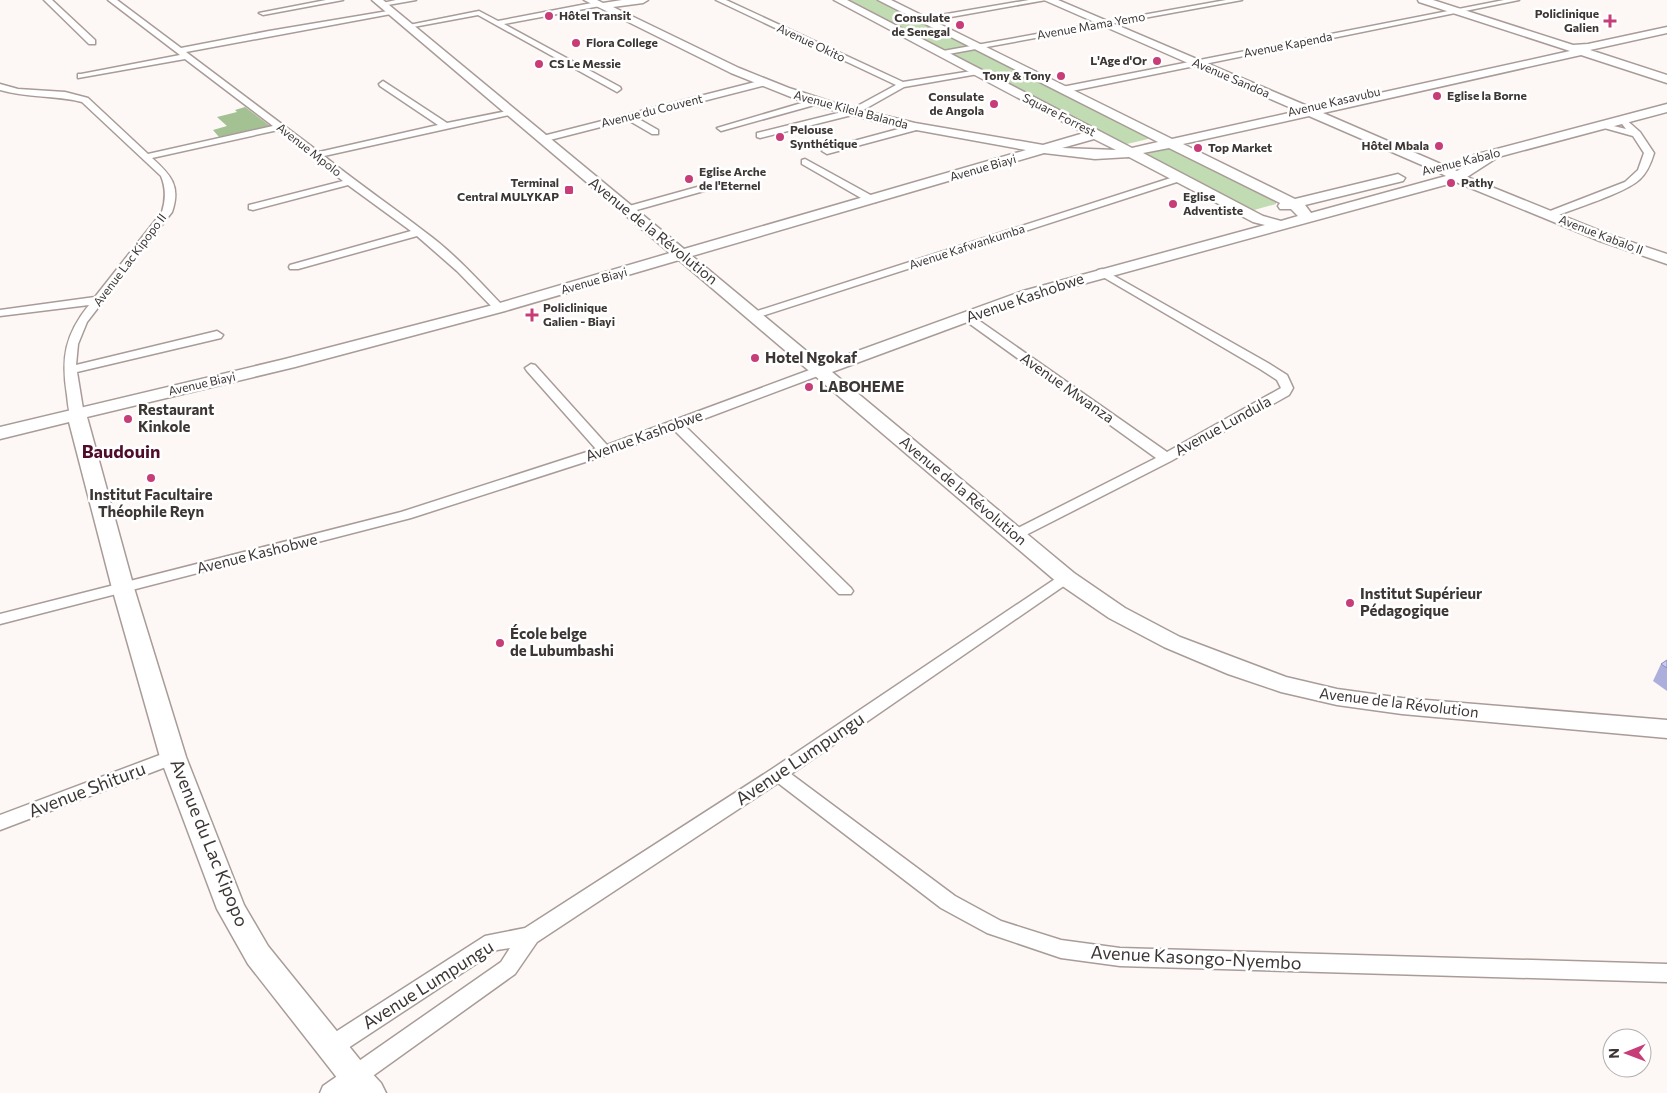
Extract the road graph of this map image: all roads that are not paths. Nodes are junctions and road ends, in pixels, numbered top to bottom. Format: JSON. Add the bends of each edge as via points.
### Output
{"nodes":[{"id":1,"x":48,"y":0,"type":"edge"},
{"id":2,"x":112,"y":0,"type":"edge"},
{"id":3,"x":339,"y":0,"type":"edge"},
{"id":4,"x":412,"y":0,"type":"edge"},
{"id":5,"x":643,"y":0,"type":"edge"},
{"id":6,"x":720,"y":0,"type":"edge"},
{"id":7,"x":839,"y":0,"type":"edge"},
{"id":8,"x":883,"y":0,"type":"edge"},
{"id":9,"x":1042,"y":0,"type":"edge"},
{"id":10,"x":1049,"y":0,"type":"edge"},
{"id":11,"x":1238,"y":0,"type":"edge"},
{"id":12,"x":1423,"y":0,"type":"edge"},
{"id":13,"x":1515,"y":0,"type":"edge"},
{"id":14,"x":596,"y":3,"type":"edge"},
{"id":15,"x":383,"y":5,"type":"edge"},
{"id":16,"x":1458,"y":11,"type":"junction"},
{"id":17,"x":263,"y":13,"type":"dead end"},
{"id":18,"x":923,"y":20,"type":"junction"},
{"id":19,"x":497,"y":22,"type":"junction"},
{"id":20,"x":1106,"y":24,"type":"junction"},
{"id":21,"x":408,"y":26,"type":"junction"},
{"id":22,"x":1667,"y":30,"type":"edge"},
{"id":23,"x":92,"y":42,"type":"dead end"},
{"id":24,"x":976,"y":47,"type":"junction"},
{"id":25,"x":1581,"y":49,"type":"junction"},
{"id":26,"x":943,"y":53,"type":"junction"},
{"id":27,"x":183,"y":54,"type":"junction"},
{"id":28,"x":1197,"y":63,"type":"junction"},
{"id":29,"x":978,"y":72,"type":"junction"},
{"id":30,"x":81,"y":76,"type":"dead end"},
{"id":31,"x":1667,"y":79,"type":"edge"},
{"id":32,"x":763,"y":83,"type":"junction"},
{"id":33,"x":383,"y":84,"type":"dead end"},
{"id":34,"x":902,"y":85,"type":"junction"},
{"id":35,"x":0,"y":87,"type":"edge"},
{"id":36,"x":616,"y":89,"type":"dead end"},
{"id":37,"x":1062,"y":90,"type":"junction"},
{"id":38,"x":24,"y":93,"type":"junction"},
{"id":39,"x":7,"y":99,"type":"dead end"},
{"id":40,"x":816,"y":102,"type":"junction"},
{"id":41,"x":1667,"y":108,"type":"edge"},
{"id":42,"x":1307,"y":111,"type":"junction"},
{"id":43,"x":510,"y":112,"type":"junction"},
{"id":44,"x":853,"y":112,"type":"junction"},
{"id":45,"x":629,"y":117,"type":"junction"},
{"id":46,"x":1623,"y":120,"type":"junction"},
{"id":47,"x":445,"y":126,"type":"junction"},
{"id":48,"x":1601,"y":126,"type":"junction"},
{"id":49,"x":279,"y":127,"type":"junction"},
{"id":50,"x":917,"y":127,"type":"junction"},
{"id":51,"x":721,"y":128,"type":"dead end"},
{"id":52,"x":655,"y":132,"type":"dead end"},
{"id":53,"x":1096,"y":134,"type":"junction"},
{"id":54,"x":1636,"y":134,"type":"junction"},
{"id":55,"x":760,"y":135,"type":"dead end"},
{"id":56,"x":542,"y":139,"type":"junction"},
{"id":57,"x":1167,"y":142,"type":"junction"},
{"id":58,"x":1046,"y":150,"type":"junction"},
{"id":59,"x":827,"y":151,"type":"dead end"},
{"id":60,"x":1128,"y":151,"type":"junction"},
{"id":61,"x":1080,"y":152,"type":"junction"},
{"id":62,"x":317,"y":155,"type":"junction"},
{"id":63,"x":1107,"y":155,"type":"junction"},
{"id":64,"x":1493,"y":155,"type":"junction"},
{"id":65,"x":145,"y":157,"type":"junction"},
{"id":66,"x":806,"y":162,"type":"dead end"},
{"id":67,"x":1154,"y":164,"type":"junction"},
{"id":68,"x":1439,"y":168,"type":"junction"},
{"id":69,"x":1180,"y":178,"type":"junction"},
{"id":70,"x":1456,"y":178,"type":"junction"},
{"id":71,"x":350,"y":182,"type":"junction"},
{"id":72,"x":708,"y":187,"type":"dead end"},
{"id":73,"x":872,"y":200,"type":"junction"},
{"id":74,"x":1293,"y":204,"type":"junction"},
{"id":75,"x":253,"y":207,"type":"dead end"},
{"id":76,"x":626,"y":210,"type":"junction"},
{"id":77,"x":1550,"y":215,"type":"junction"},
{"id":78,"x":1306,"y":217,"type":"junction"},
{"id":79,"x":1256,"y":223,"type":"junction"},
{"id":80,"x":1280,"y":225,"type":"joint"},
{"id":81,"x":418,"y":232,"type":"junction"},
{"id":82,"x":682,"y":256,"type":"junction"},
{"id":83,"x":1667,"y":259,"type":"edge"},
{"id":84,"x":294,"y":267,"type":"dead end"},
{"id":85,"x":1102,"y":272,"type":"junction"},
{"id":86,"x":99,"y":300,"type":"junction"},
{"id":87,"x":499,"y":308,"type":"junction"},
{"id":88,"x":0,"y":314,"type":"edge"},
{"id":89,"x":755,"y":315,"type":"junction"},
{"id":90,"x":967,"y":317,"type":"junction"},
{"id":91,"x":217,"y":335,"type":"dead end"},
{"id":92,"x":531,"y":368,"type":"dead end"},
{"id":93,"x":69,"y":370,"type":"junction"},
{"id":94,"x":819,"y":371,"type":"junction"},
{"id":95,"x":77,"y":415,"type":"junction"},
{"id":96,"x":676,"y":425,"type":"junction"},
{"id":97,"x":0,"y":434,"type":"edge"},
{"id":98,"x":605,"y":451,"type":"junction"},
{"id":99,"x":1166,"y":458,"type":"junction"},
{"id":100,"x":1015,"y":535,"type":"junction"},
{"id":101,"x":1066,"y":578,"type":"junction"},
{"id":102,"x":123,"y":588,"type":"junction"},
{"id":103,"x":845,"y":591,"type":"dead end"},
{"id":104,"x":0,"y":619,"type":"edge"},
{"id":105,"x":1667,"y":729,"type":"edge"},
{"id":106,"x":173,"y":757,"type":"junction"},
{"id":107,"x":778,"y":774,"type":"junction"},
{"id":108,"x":0,"y":823,"type":"edge"},
{"id":109,"x":530,"y":936,"type":"junction"},
{"id":110,"x":1667,"y":973,"type":"edge"},
{"id":111,"x":331,"y":1047,"type":"junction"},
{"id":112,"x":362,"y":1085,"type":"edge"},
{"id":113,"x":331,"y":1093,"type":"edge"}],
"edges":[{"from":1,"to":23,"type":"street"},
{"from":2,"to":27,"type":"street","name":"Avenue Mpolo"},
{"from":3,"to":17,"type":"street"},
{"from":4,"to":15,"type":"street"},
{"from":5,"to":14,"type":"street"},
{"from":6,"to":34,"type":"street","name":"Avenue Okito"},
{"from":7,"to":26,"type":"street","name":"Square Forrest"},
{"from":8,"to":18,"type":"street","name":"Square Forrest"},
{"from":9,"to":18,"type":"street"},
{"from":10,"to":20,"type":"street","name":"Avenue Sandoa"},
{"from":11,"to":20,"type":"street","name":"Avenue Mama Yemo"},
{"from":12,"to":16,"type":"street"},
{"from":13,"to":16,"type":"street","name":"Avenue Kapenda"},
{"from":14,"to":19,"type":"street"},
{"from":14,"to":32,"type":"street","name":"Avenue Kilela Balanda"},
{"from":15,"to":21,"type":"street","name":"Avenue de la Révolution"},
{"from":15,"to":27,"type":"street"},
{"from":16,"to":25,"type":"street"},
{"from":16,"to":28,"type":"street","name":"Avenue Kapenda"},
{"from":18,"to":24,"type":"street","name":"Square Forrest"},
{"from":19,"to":21,"type":"street","via":[[478,12]]},
{"from":19,"to":36,"type":"street"},
{"from":20,"to":24,"type":"street","name":"Avenue Mama Yemo"},
{"from":20,"to":28,"type":"street","name":"Avenue Sandoa"},
{"from":21,"to":43,"type":"street","name":"Avenue de la Révolution"},
{"from":22,"to":25,"type":"street","name":"Avenue Kasavubu"},
{"from":24,"to":26,"type":"street","name":"Avenue Mama Yemo"},
{"from":24,"to":37,"type":"street","name":"Square Forrest"},
{"from":25,"to":31,"type":"street"},
{"from":25,"to":42,"type":"street","name":"Avenue Kasavubu","via":[[1379,98]]},
{"from":26,"to":29,"type":"street","name":"Square Forrest"},
{"from":27,"to":30,"type":"street"},
{"from":27,"to":49,"type":"street","name":"Avenue Mpolo"},
{"from":28,"to":37,"type":"street","name":"Avenue Kapenda"},
{"from":28,"to":42,"type":"street","name":"Avenue Sandoa"},
{"from":29,"to":34,"type":"street"},
{"from":29,"to":53,"type":"street","name":"Square Forrest"},
{"from":32,"to":40,"type":"street","name":"Avenue Kilela Balanda"},
{"from":32,"to":45,"type":"street","name":"Avenue du Couvent"},
{"from":33,"to":47,"type":"street"},
{"from":34,"to":44,"type":"street"},
{"from":35,"to":38,"type":"street","name":"Avenue Lac Kipopo II"},
{"from":37,"to":57,"type":"street","name":"Square Forrest"},
{"from":38,"to":39,"type":"street"},
{"from":38,"to":65,"type":"street","name":"Avenue Lac Kipopo II","via":[[65,95],[85,100]]},
{"from":40,"to":44,"type":"street","name":"Avenue Kilela Balanda"},
{"from":40,"to":51,"type":"street"},
{"from":41,"to":46,"type":"street","name":"Avenue Kabalo"},
{"from":42,"to":57,"type":"street","name":"Avenue Kasavubu"},
{"from":42,"to":68,"type":"street","name":"Avenue Sandoa"},
{"from":43,"to":47,"type":"street"},
{"from":43,"to":56,"type":"street","name":"Avenue de la Révolution"},
{"from":44,"to":50,"type":"street","name":"Avenue Kilela Balanda"},
{"from":44,"to":55,"type":"street"},
{"from":45,"to":52,"type":"street"},
{"from":45,"to":56,"type":"street","name":"Avenue du Couvent"},
{"from":46,"to":48,"type":"street","name":"Avenue Kabalo"},
{"from":46,"to":54,"type":"street","name":"Avenue Kabalo II"},
{"from":47,"to":62,"type":"street"},
{"from":48,"to":54,"type":"street"},
{"from":48,"to":64,"type":"street","name":"Avenue Kabalo"},
{"from":49,"to":62,"type":"street","name":"Avenue Mpolo"},
{"from":49,"to":65,"type":"street"},
{"from":50,"to":58,"type":"street","name":"Avenue Kilela Balanda"},
{"from":50,"to":59,"type":"street"},
{"from":53,"to":58,"type":"street","name":"Avenue Biayi"},
{"from":53,"to":60,"type":"street","name":"Square Forrest"},
{"from":54,"to":77,"type":"street","name":"Avenue Kabalo II","via":[[1649,153],[1646,166],[1638,177]]},
{"from":56,"to":76,"type":"street","name":"Avenue de la Révolution"},
{"from":57,"to":60,"type":"street","name":"Avenue Kasavubu"},
{"from":57,"to":74,"type":"street","name":"Square Forrest"},
{"from":58,"to":61,"type":"street","name":"Avenue Kilela Balanda"},
{"from":58,"to":73,"type":"street","name":"Avenue Biayi"},
{"from":60,"to":61,"type":"street","name":"Avenue Kasavubu"},
{"from":60,"to":63,"type":"street","name":"Avenue Kilela Balanda"},
{"from":60,"to":67,"type":"street","name":"Square Forrest"},
{"from":61,"to":63,"type":"street","name":"Avenue Kilela Balanda"},
{"from":62,"to":71,"type":"street","name":"Avenue Mpolo"},
{"from":63,"to":67,"type":"street"},
{"from":64,"to":68,"type":"street","name":"Avenue Kabalo"},
{"from":64,"to":70,"type":"street","name":"Avenue Kabalo"},
{"from":65,"to":86,"type":"street","name":"Avenue Lac Kipopo II","via":[[169,182],[169,205],[162,220]]},
{"from":66,"to":73,"type":"street"},
{"from":67,"to":69,"type":"street","name":"Square Forrest"},
{"from":68,"to":70,"type":"street","name":"Avenue Sandoa"},
{"from":68,"to":74,"type":"street","name":"Avenue Kabalo"},
{"from":69,"to":79,"type":"street","name":"Square Forrest"},
{"from":69,"to":89,"type":"street","name":"Avenue Kafwankumba"},
{"from":70,"to":77,"type":"street","name":"Avenue Sandoa"},
{"from":70,"to":78,"type":"street","name":"Avenue Kabalo"},
{"from":71,"to":75,"type":"street"},
{"from":71,"to":81,"type":"street","name":"Avenue Mpolo"},
{"from":72,"to":76,"type":"street"},
{"from":73,"to":82,"type":"street","name":"Avenue Biayi"},
{"from":74,"to":78,"type":"street","name":"Square Forrest"},
{"from":74,"to":79,"type":"street","name":"Avenue Kabalo","via":[[1267,210]]},
{"from":76,"to":82,"type":"street","name":"Avenue de la Révolution"},
{"from":77,"to":83,"type":"street","name":"Avenue Kabalo II"},
{"from":78,"to":80,"type":"street","name":"Avenue Kabalo"},
{"from":79,"to":80,"type":"street","name":"Avenue Kashobwe"},
{"from":79,"to":85,"type":"street","name":"Avenue Kashobwe"},
{"from":81,"to":84,"type":"street"},
{"from":81,"to":87,"type":"street","name":"Avenue Mpolo"},
{"from":82,"to":87,"type":"street","name":"Avenue Biayi"},
{"from":82,"to":89,"type":"street","name":"Avenue de la Révolution"},
{"from":85,"to":90,"type":"street","name":"Avenue Kashobwe","via":[[1028,294]]},
{"from":85,"to":99,"type":"street","name":"Avenue Lundula","via":[[1264,366],[1286,383],[1284,392]]},
{"from":86,"to":88,"type":"street"},
{"from":86,"to":93,"type":"street","name":"Avenue Lac Kipopo II","via":[[73,336]]},
{"from":87,"to":95,"type":"street","name":"Avenue Biayi"},
{"from":89,"to":94,"type":"street","name":"Avenue de la Révolution"},
{"from":90,"to":94,"type":"street","name":"Avenue Kashobwe"},
{"from":90,"to":99,"type":"street","name":"Avenue Mwanza"},
{"from":91,"to":93,"type":"street"},
{"from":92,"to":98,"type":"street"},
{"from":93,"to":95,"type":"street","name":"Avenue Lac Kipopo II"},
{"from":94,"to":96,"type":"street","name":"Avenue Kashobwe"},
{"from":94,"to":100,"type":"street","name":"Avenue de la Révolution"},
{"from":95,"to":97,"type":"street","name":"Avenue Biayi"},
{"from":95,"to":102,"type":"street","name":"Avenue du Lac Kipopo"},
{"from":96,"to":98,"type":"street","name":"Avenue Kashobwe"},
{"from":96,"to":103,"type":"street"},
{"from":98,"to":102,"type":"street","name":"Avenue Kashobwe","via":[[406,515]]},
{"from":99,"to":100,"type":"street","name":"Avenue Lundula"},
{"from":100,"to":101,"type":"street","name":"Avenue de la Révolution"},
{"from":101,"to":105,"type":"street","name":"Avenue de la Révolution","via":[[1117,613],[1172,642],[1258,676],[1308,691],[1402,706]]},
{"from":101,"to":107,"type":"street","name":"Avenue Lumpungu"},
{"from":102,"to":104,"type":"street","name":"Avenue Kashobwe"},
{"from":102,"to":106,"type":"street","name":"Avenue du Lac Kipopo"},
{"from":106,"to":108,"type":"street","name":"Avenue Shituru"},
{"from":106,"to":111,"type":"street","name":"Avenue du Lac Kipopo","via":[[232,908],[258,955]]},
{"from":107,"to":109,"type":"street","name":"Avenue Lumpungu"},
{"from":107,"to":110,"type":"street","name":"Avenue Kasongo-Nyembo","via":[[948,902],[994,927],[1061,949],[1120,957]]},
{"from":109,"to":111,"type":"street","name":"Avenue Lumpungu","via":[[492,942]]},
{"from":109,"to":112,"type":"street","name":"Avenue Lumpungu","via":[[508,968]]},
{"from":111,"to":112,"type":"street","name":"Avenue du Lac Kipopo"},
{"from":112,"to":113,"type":"street","name":"Avenue Lumpungu"}]}
